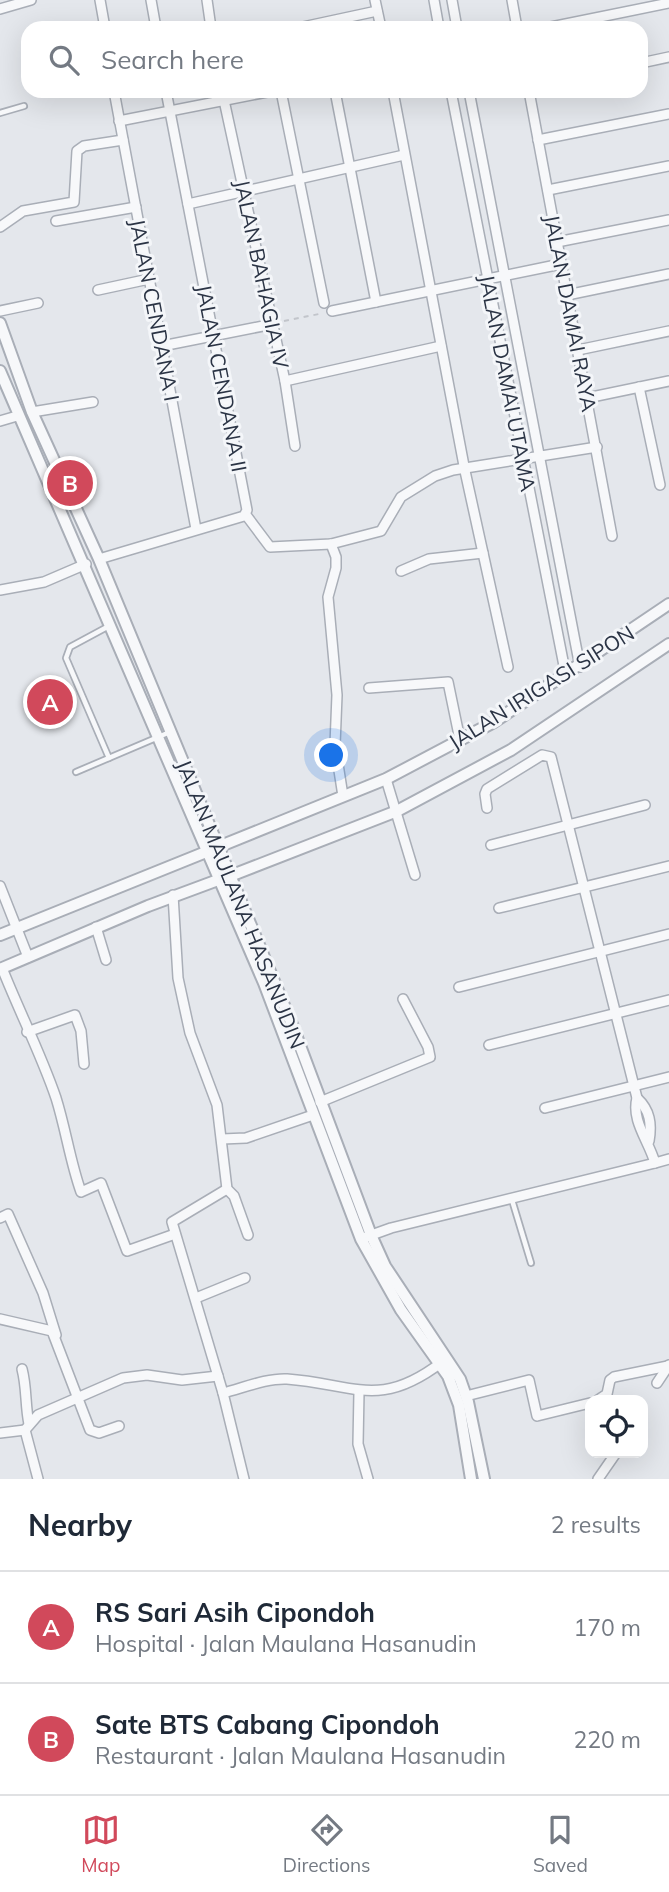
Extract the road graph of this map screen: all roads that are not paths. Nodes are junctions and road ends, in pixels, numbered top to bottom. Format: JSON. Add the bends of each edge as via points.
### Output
{"nodes":[{"id":1,"x":32,"y":0,"type":"edge"},
{"id":2,"x":100,"y":0,"type":"edge"},
{"id":3,"x":151,"y":0,"type":"edge"},
{"id":4,"x":206,"y":0,"type":"edge"},
{"id":5,"x":375,"y":0,"type":"edge"},
{"id":6,"x":435,"y":0,"type":"edge"},
{"id":7,"x":452,"y":0,"type":"edge"},
{"id":8,"x":512,"y":0,"type":"edge"},
{"id":9,"x":669,"y":4,"type":"edge"},
{"id":10,"x":0,"y":9,"type":"edge"},
{"id":11,"x":377,"y":12,"type":"junction"},
{"id":12,"x":104,"y":21,"type":"edge"},
{"id":13,"x":155,"y":21,"type":"edge"},
{"id":14,"x":210,"y":21,"type":"edge"},
{"id":15,"x":333,"y":21,"type":"edge"},
{"id":16,"x":379,"y":21,"type":"edge"},
{"id":17,"x":438,"y":21,"type":"edge"},
{"id":18,"x":456,"y":21,"type":"edge"},
{"id":19,"x":516,"y":21,"type":"edge"},
{"id":20,"x":581,"y":21,"type":"edge"},
{"id":21,"x":669,"y":57,"type":"edge"},
{"id":22,"x":648,"y":62,"type":"edge"},
{"id":23,"x":115,"y":98,"type":"edge"},
{"id":24,"x":167,"y":98,"type":"edge"},
{"id":25,"x":224,"y":98,"type":"edge"},
{"id":26,"x":282,"y":98,"type":"edge"},
{"id":27,"x":336,"y":98,"type":"edge"},
{"id":28,"x":394,"y":98,"type":"edge"},
{"id":29,"x":452,"y":98,"type":"edge"},
{"id":30,"x":470,"y":98,"type":"edge"},
{"id":31,"x":529,"y":98,"type":"edge"},
{"id":32,"x":24,"y":106,"type":"dead end"},
{"id":33,"x":169,"y":111,"type":"junction"},
{"id":34,"x":0,"y":113,"type":"edge"},
{"id":35,"x":669,"y":114,"type":"edge"},
{"id":36,"x":119,"y":121,"type":"junction"},
{"id":37,"x":123,"y":140,"type":"junction"},
{"id":38,"x":538,"y":141,"type":"junction"},
{"id":39,"x":404,"y":155,"type":"junction"},
{"id":40,"x":669,"y":166,"type":"edge"},
{"id":41,"x":350,"y":167,"type":"junction"},
{"id":42,"x":299,"y":179,"type":"junction"},
{"id":43,"x":548,"y":190,"type":"junction"},
{"id":44,"x":244,"y":191,"type":"junction"},
{"id":45,"x":188,"y":204,"type":"junction"},
{"id":46,"x":135,"y":207,"type":"junction"},
{"id":47,"x":669,"y":220,"type":"edge"},
{"id":48,"x":56,"y":221,"type":"dead end"},
{"id":49,"x":0,"y":227,"type":"edge"},
{"id":50,"x":557,"y":242,"type":"junction"},
{"id":51,"x":561,"y":264,"type":"junction"},
{"id":52,"x":669,"y":274,"type":"edge"},
{"id":53,"x":504,"y":275,"type":"junction"},
{"id":54,"x":488,"y":278,"type":"junction"},
{"id":55,"x":149,"y":279,"type":"junction"},
{"id":56,"x":98,"y":290,"type":"dead end"},
{"id":57,"x":430,"y":290,"type":"junction"},
{"id":58,"x":567,"y":295,"type":"junction"},
{"id":59,"x":376,"y":302,"type":"junction"},
{"id":60,"x":38,"y":303,"type":"dead end"},
{"id":61,"x":0,"y":311,"type":"edge"},
{"id":62,"x":0,"y":323,"type":"edge"},
{"id":63,"x":273,"y":324,"type":"junction"},
{"id":64,"x":669,"y":331,"type":"edge"},
{"id":65,"x":214,"y":335,"type":"junction"},
{"id":66,"x":162,"y":346,"type":"junction"},
{"id":67,"x":441,"y":346,"type":"junction"},
{"id":68,"x":578,"y":350,"type":"junction"},
{"id":69,"x":0,"y":371,"type":"edge"},
{"id":70,"x":285,"y":381,"type":"junction"},
{"id":71,"x":669,"y":381,"type":"edge"},
{"id":72,"x":639,"y":387,"type":"junction"},
{"id":73,"x":587,"y":398,"type":"junction"},
{"id":74,"x":93,"y":402,"type":"dead end"},
{"id":75,"x":32,"y":412,"type":"junction"},
{"id":76,"x":18,"y":416,"type":"junction"},
{"id":77,"x":0,"y":421,"type":"edge"},
{"id":78,"x":295,"y":446,"type":"dead end"},
{"id":79,"x":597,"y":447,"type":"junction"},
{"id":80,"x":539,"y":457,"type":"junction"},
{"id":81,"x":523,"y":460,"type":"junction"},
{"id":82,"x":465,"y":471,"type":"junction"},
{"id":83,"x":660,"y":485,"type":"dead end"},
{"id":84,"x":246,"y":514,"type":"junction"},
{"id":85,"x":196,"y":529,"type":"junction"},
{"id":86,"x":612,"y":536,"type":"dead end"},
{"id":87,"x":331,"y":544,"type":"junction"},
{"id":88,"x":483,"y":553,"type":"junction"},
{"id":89,"x":99,"y":559,"type":"junction"},
{"id":90,"x":83,"y":565,"type":"junction"},
{"id":91,"x":401,"y":571,"type":"dead end"},
{"id":92,"x":0,"y":590,"type":"edge"},
{"id":93,"x":669,"y":604,"type":"edge"},
{"id":94,"x":110,"y":626,"type":"junction"},
{"id":95,"x":669,"y":644,"type":"edge"},
{"id":96,"x":508,"y":667,"type":"dead end"},
{"id":97,"x":580,"y":667,"type":"junction"},
{"id":98,"x":566,"y":676,"type":"junction"},
{"id":99,"x":369,"y":688,"type":"dead end"},
{"id":100,"x":156,"y":698,"type":"junction"},
{"id":101,"x":142,"y":705,"type":"junction"},
{"id":102,"x":171,"y":732,"type":"junction"},
{"id":103,"x":153,"y":740,"type":"junction"},
{"id":104,"x":460,"y":740,"type":"junction"},
{"id":105,"x":109,"y":758,"type":"junction"},
{"id":106,"x":76,"y":772,"type":"dead end"},
{"id":107,"x":387,"y":780,"type":"junction"},
{"id":108,"x":343,"y":796,"type":"junction"},
{"id":109,"x":645,"y":805,"type":"dead end"},
{"id":110,"x":487,"y":808,"type":"dead end"},
{"id":111,"x":397,"y":809,"type":"junction"},
{"id":112,"x":570,"y":825,"type":"junction"},
{"id":113,"x":491,"y":845,"type":"dead end"},
{"id":114,"x":218,"y":849,"type":"junction"},
{"id":115,"x":203,"y":855,"type":"junction"},
{"id":116,"x":669,"y":866,"type":"edge"},
{"id":117,"x":415,"y":875,"type":"dead end"},
{"id":118,"x":220,"y":876,"type":"junction"},
{"id":119,"x":0,"y":886,"type":"edge"},
{"id":120,"x":584,"y":886,"type":"junction"},
{"id":121,"x":179,"y":893,"type":"junction"},
{"id":122,"x":499,"y":908,"type":"dead end"},
{"id":123,"x":96,"y":927,"type":"junction"},
{"id":124,"x":16,"y":928,"type":"junction"},
{"id":125,"x":669,"y":934,"type":"edge"},
{"id":126,"x":0,"y":935,"type":"edge"},
{"id":127,"x":600,"y":951,"type":"junction"},
{"id":128,"x":27,"y":956,"type":"junction"},
{"id":129,"x":106,"y":960,"type":"dead end"},
{"id":130,"x":1,"y":969,"type":"edge"},
{"id":131,"x":459,"y":987,"type":"dead end"},
{"id":132,"x":403,"y":999,"type":"dead end"},
{"id":133,"x":669,"y":1000,"type":"edge"},
{"id":134,"x":616,"y":1014,"type":"junction"},
{"id":135,"x":27,"y":1032,"type":"junction"},
{"id":136,"x":489,"y":1045,"type":"dead end"},
{"id":137,"x":84,"y":1064,"type":"dead end"},
{"id":138,"x":669,"y":1077,"type":"edge"},
{"id":139,"x":634,"y":1085,"type":"junction"},
{"id":140,"x":320,"y":1102,"type":"junction"},
{"id":141,"x":545,"y":1108,"type":"dead end"},
{"id":142,"x":309,"y":1117,"type":"junction"},
{"id":143,"x":222,"y":1139,"type":"junction"},
{"id":144,"x":669,"y":1159,"type":"edge"},
{"id":145,"x":655,"y":1163,"type":"junction"},
{"id":146,"x":228,"y":1189,"type":"junction"},
{"id":147,"x":512,"y":1199,"type":"junction"},
{"id":148,"x":0,"y":1218,"type":"edge"},
{"id":149,"x":175,"y":1234,"type":"junction"},
{"id":150,"x":248,"y":1235,"type":"dead end"},
{"id":151,"x":370,"y":1236,"type":"junction"},
{"id":152,"x":531,"y":1263,"type":"dead end"},
{"id":153,"x":245,"y":1278,"type":"dead end"},
{"id":154,"x":196,"y":1298,"type":"junction"},
{"id":155,"x":0,"y":1319,"type":"edge"},
{"id":156,"x":57,"y":1336,"type":"junction"},
{"id":157,"x":439,"y":1364,"type":"junction"},
{"id":158,"x":669,"y":1365,"type":"edge"},
{"id":159,"x":22,"y":1369,"type":"dead end"},
{"id":160,"x":218,"y":1376,"type":"junction"},
{"id":161,"x":657,"y":1383,"type":"dead end"},
{"id":162,"x":359,"y":1392,"type":"junction"},
{"id":163,"x":223,"y":1393,"type":"junction"},
{"id":164,"x":606,"y":1395,"type":"edge"},
{"id":165,"x":467,"y":1396,"type":"junction"},
{"id":166,"x":76,"y":1399,"type":"junction"},
{"id":167,"x":585,"y":1404,"type":"edge"},
{"id":168,"x":119,"y":1426,"type":"dead end"},
{"id":169,"x":27,"y":1427,"type":"junction"},
{"id":170,"x":0,"y":1433,"type":"edge"},
{"id":171,"x":613,"y":1458,"type":"edge"},
{"id":172,"x":38,"y":1479,"type":"edge"},
{"id":173,"x":244,"y":1479,"type":"edge"},
{"id":174,"x":368,"y":1479,"type":"edge"},
{"id":175,"x":471,"y":1479,"type":"edge"},
{"id":176,"x":484,"y":1479,"type":"edge"},
{"id":177,"x":598,"y":1479,"type":"edge"}],
"edges":[{"from":1,"to":10,"type":"street"},
{"from":2,"to":12,"type":"street"},
{"from":3,"to":13,"type":"street"},
{"from":4,"to":14,"type":"street"},
{"from":5,"to":11,"type":"street"},
{"from":6,"to":17,"type":"street"},
{"from":7,"to":18,"type":"street"},
{"from":8,"to":19,"type":"street"},
{"from":9,"to":20,"type":"street"},
{"from":11,"to":15,"type":"street"},
{"from":11,"to":16,"type":"street"},
{"from":21,"to":22,"type":"street"},
{"from":23,"to":36,"type":"street","name":"JALAN CENDANA I"},
{"from":24,"to":33,"type":"street","name":"JALAN CENDANA II"},
{"from":25,"to":33,"type":"street"},
{"from":25,"to":44,"type":"street","name":"JALAN BAHAGIA IV"},
{"from":26,"to":42,"type":"street"},
{"from":27,"to":41,"type":"street"},
{"from":28,"to":39,"type":"street"},
{"from":29,"to":54,"type":"street","name":"JALAN DAMAI UTAMA"},
{"from":30,"to":53,"type":"street","name":"JALAN DAMAI UTAMA"},
{"from":31,"to":38,"type":"street","name":"JALAN DAMAI RAYA"},
{"from":32,"to":34,"type":"lane"},
{"from":33,"to":36,"type":"street"},
{"from":33,"to":45,"type":"street","name":"JALAN CENDANA II"},
{"from":35,"to":38,"type":"street"},
{"from":36,"to":37,"type":"street","name":"JALAN CENDANA I"},
{"from":37,"to":46,"type":"street","name":"JALAN CENDANA I"},
{"from":37,"to":49,"type":"street","via":[[77,151],[74,202],[23,211]]},
{"from":38,"to":43,"type":"street","name":"JALAN DAMAI RAYA"},
{"from":39,"to":41,"type":"street"},
{"from":39,"to":57,"type":"street"},
{"from":40,"to":43,"type":"street"},
{"from":41,"to":42,"type":"street"},
{"from":41,"to":59,"type":"street"},
{"from":42,"to":44,"type":"street"},
{"from":42,"to":59,"type":"street","via":[[327,309]]},
{"from":43,"to":50,"type":"street","name":"JALAN DAMAI RAYA"},
{"from":44,"to":45,"type":"street"},
{"from":44,"to":63,"type":"street","name":"JALAN BAHAGIA IV"},
{"from":45,"to":65,"type":"street","name":"JALAN CENDANA II"},
{"from":46,"to":48,"type":"street"},
{"from":46,"to":55,"type":"street","name":"JALAN CENDANA I"},
{"from":47,"to":50,"type":"street"},
{"from":50,"to":51,"type":"street","name":"JALAN DAMAI RAYA"},
{"from":51,"to":53,"type":"street"},
{"from":51,"to":58,"type":"street","name":"JALAN DAMAI RAYA"},
{"from":52,"to":58,"type":"street"},
{"from":53,"to":54,"type":"street"},
{"from":53,"to":80,"type":"street","name":"JALAN DAMAI UTAMA"},
{"from":54,"to":57,"type":"street"},
{"from":54,"to":81,"type":"street","name":"JALAN DAMAI UTAMA"},
{"from":55,"to":56,"type":"street"},
{"from":55,"to":66,"type":"street","name":"JALAN CENDANA I"},
{"from":57,"to":59,"type":"street"},
{"from":57,"to":67,"type":"street"},
{"from":58,"to":68,"type":"street","name":"JALAN DAMAI RAYA"},
{"from":60,"to":61,"type":"street"},
{"from":62,"to":75,"type":"street","name":"JALAN MAULANA HASANUDIN"},
{"from":63,"to":65,"type":"street"},
{"from":63,"to":70,"type":"street","name":"JALAN BAHAGIA IV"},
{"from":64,"to":68,"type":"street"},
{"from":65,"to":66,"type":"street"},
{"from":65,"to":84,"type":"street","name":"JALAN CENDANA II"},
{"from":66,"to":85,"type":"street","name":"JALAN CENDANA I"},
{"from":67,"to":70,"type":"street"},
{"from":67,"to":82,"type":"street"},
{"from":68,"to":73,"type":"street","name":"JALAN DAMAI RAYA"},
{"from":69,"to":76,"type":"street","name":"JALAN MAULANA HASANUDIN"},
{"from":70,"to":78,"type":"street","name":"JALAN BAHAGIA IV"},
{"from":71,"to":72,"type":"street"},
{"from":72,"to":73,"type":"street"},
{"from":72,"to":83,"type":"street"},
{"from":73,"to":79,"type":"street","name":"JALAN DAMAI RAYA"},
{"from":74,"to":75,"type":"street"},
{"from":75,"to":76,"type":"street"},
{"from":75,"to":89,"type":"street","name":"JALAN MAULANA HASANUDIN"},
{"from":76,"to":77,"type":"street"},
{"from":76,"to":90,"type":"street","name":"JALAN MAULANA HASANUDIN"},
{"from":79,"to":80,"type":"street"},
{"from":79,"to":86,"type":"street","name":"JALAN DAMAI RAYA"},
{"from":80,"to":81,"type":"street"},
{"from":80,"to":97,"type":"street","name":"JALAN DAMAI UTAMA"},
{"from":81,"to":82,"type":"street"},
{"from":81,"to":98,"type":"street","name":"JALAN DAMAI UTAMA"},
{"from":82,"to":87,"type":"street","via":[[435,476],[401,497],[381,531]]},
{"from":82,"to":88,"type":"street"},
{"from":84,"to":85,"type":"street"},
{"from":84,"to":87,"type":"street","via":[[270,547]]},
{"from":85,"to":89,"type":"street"},
{"from":87,"to":108,"type":"street","via":[[336,557],[328,597],[337,695],[335,745]]},
{"from":88,"to":91,"type":"street","via":[[429,559]]},
{"from":88,"to":96,"type":"street"},
{"from":89,"to":90,"type":"street"},
{"from":89,"to":100,"type":"street","name":"JALAN MAULANA HASANUDIN"},
{"from":90,"to":92,"type":"street","via":[[44,582]]},
{"from":90,"to":94,"type":"street","name":"JALAN MAULANA HASANUDIN"},
{"from":93,"to":97,"type":"street","name":"JALAN IRIGASI SIPON"},
{"from":94,"to":101,"type":"street","name":"JALAN MAULANA HASANUDIN"},
{"from":94,"to":105,"type":"lane","via":[[70,647],[66,659]]},
{"from":95,"to":111,"type":"street","name":"JALAN IRIGASI SIPON","via":[[511,750]]},
{"from":97,"to":98,"type":"street","name":"JALAN IRIGASI SIPON"},
{"from":98,"to":104,"type":"street","name":"JALAN IRIGASI SIPON"},
{"from":99,"to":104,"type":"street","via":[[447,681]]},
{"from":100,"to":101,"type":"street"},
{"from":100,"to":102,"type":"street","name":"JALAN MAULANA HASANUDIN"},
{"from":101,"to":103,"type":"street","name":"JALAN MAULANA HASANUDIN"},
{"from":102,"to":103,"type":"lane"},
{"from":102,"to":114,"type":"street","name":"JALAN MAULANA HASANUDIN"},
{"from":103,"to":105,"type":"lane"},
{"from":103,"to":115,"type":"street","name":"JALAN MAULANA HASANUDIN"},
{"from":104,"to":107,"type":"street","name":"JALAN IRIGASI SIPON"},
{"from":105,"to":106,"type":"lane"},
{"from":107,"to":108,"type":"street","name":"JALAN IRIGASI SIPON"},
{"from":107,"to":111,"type":"street"},
{"from":108,"to":114,"type":"street","name":"JALAN IRIGASI SIPON"},
{"from":109,"to":112,"type":"street"},
{"from":110,"to":112,"type":"street","via":[[488,789],[547,755],[552,759]]},
{"from":111,"to":117,"type":"street"},
{"from":111,"to":118,"type":"street","name":"JALAN IRIGASI SIPON"},
{"from":112,"to":113,"type":"street"},
{"from":112,"to":120,"type":"street"},
{"from":114,"to":118,"type":"street","name":"JALAN MAULANA HASANUDIN"},
{"from":115,"to":118,"type":"street","name":"JALAN MAULANA HASANUDIN"},
{"from":115,"to":124,"type":"street"},
{"from":116,"to":120,"type":"street"},
{"from":118,"to":121,"type":"street","name":"JALAN IRIGASI SIPON"},
{"from":118,"to":140,"type":"street","name":"JALAN MAULANA HASANUDIN","via":[[293,1027]]},
{"from":118,"to":142,"type":"street","name":"JALAN MAULANA HASANUDIN","via":[[264,983]]},
{"from":119,"to":124,"type":"street"},
{"from":120,"to":122,"type":"street"},
{"from":120,"to":127,"type":"street"},
{"from":121,"to":123,"type":"street","name":"JALAN IRIGASI SIPON"},
{"from":121,"to":143,"type":"street","via":[[180,989],[196,1052],[217,1105]]},
{"from":123,"to":128,"type":"street","name":"JALAN IRIGASI SIPON"},
{"from":123,"to":129,"type":"street"},
{"from":124,"to":126,"type":"street"},
{"from":124,"to":128,"type":"street"},
{"from":125,"to":127,"type":"street"},
{"from":127,"to":131,"type":"street"},
{"from":127,"to":134,"type":"street"},
{"from":128,"to":130,"type":"street","name":"JALAN IRIGASI SIPON"},
{"from":130,"to":135,"type":"street"},
{"from":132,"to":140,"type":"street","via":[[430,1057]]},
{"from":133,"to":134,"type":"street"},
{"from":134,"to":136,"type":"street"},
{"from":134,"to":139,"type":"street"},
{"from":135,"to":137,"type":"street","via":[[75,1015]]},
{"from":135,"to":149,"type":"street","via":[[55,1097],[68,1158],[81,1192],[101,1183],[127,1251]]},
{"from":138,"to":139,"type":"street"},
{"from":139,"to":141,"type":"street"},
{"from":139,"to":145,"type":"street","via":[[634,1109]]},
{"from":140,"to":151,"type":"street","name":"JALAN MAULANA HASANUDIN"},
{"from":142,"to":143,"type":"street","via":[[246,1138]]},
{"from":142,"to":151,"type":"street","name":"JALAN MAULANA HASANUDIN"},
{"from":143,"to":146,"type":"street"},
{"from":144,"to":145,"type":"street"},
{"from":145,"to":147,"type":"street"},
{"from":146,"to":149,"type":"street","via":[[175,1218]]},
{"from":146,"to":150,"type":"street"},
{"from":147,"to":151,"type":"street"},
{"from":147,"to":152,"type":"lane"},
{"from":148,"to":156,"type":"street","via":[[8,1214]]},
{"from":149,"to":154,"type":"street"},
{"from":151,"to":157,"type":"street","name":"JALAN MAULANA HASANUDIN","via":[[401,1311]]},
{"from":153,"to":154,"type":"street"},
{"from":154,"to":160,"type":"street"},
{"from":155,"to":156,"type":"street","via":[[40,1326]]},
{"from":156,"to":166,"type":"street"},
{"from":157,"to":162,"type":"street","via":[[398,1388]]},
{"from":157,"to":165,"type":"street","name":"JALAN MAULANA HASANUDIN"},
{"from":157,"to":175,"type":"street","name":"JALAN MAULANA HASANUDIN","via":[[456,1395]]},
{"from":158,"to":161,"type":"street"},
{"from":158,"to":164,"type":"street","via":[[614,1377]]},
{"from":159,"to":169,"type":"street"},
{"from":160,"to":163,"type":"street"},
{"from":160,"to":166,"type":"street","via":[[182,1380],[134,1375]]},
{"from":162,"to":163,"type":"street","via":[[286,1379]]},
{"from":162,"to":174,"type":"street","via":[[358,1444]]},
{"from":163,"to":173,"type":"street"},
{"from":165,"to":167,"type":"street","via":[[529,1380],[537,1416]]},
{"from":165,"to":176,"type":"street","name":"JALAN MAULANA HASANUDIN"},
{"from":166,"to":168,"type":"street","via":[[93,1433]]},
{"from":166,"to":169,"type":"street","via":[[38,1415]]},
{"from":169,"to":170,"type":"street"},
{"from":169,"to":172,"type":"street"},
{"from":171,"to":177,"type":"street"}]}
